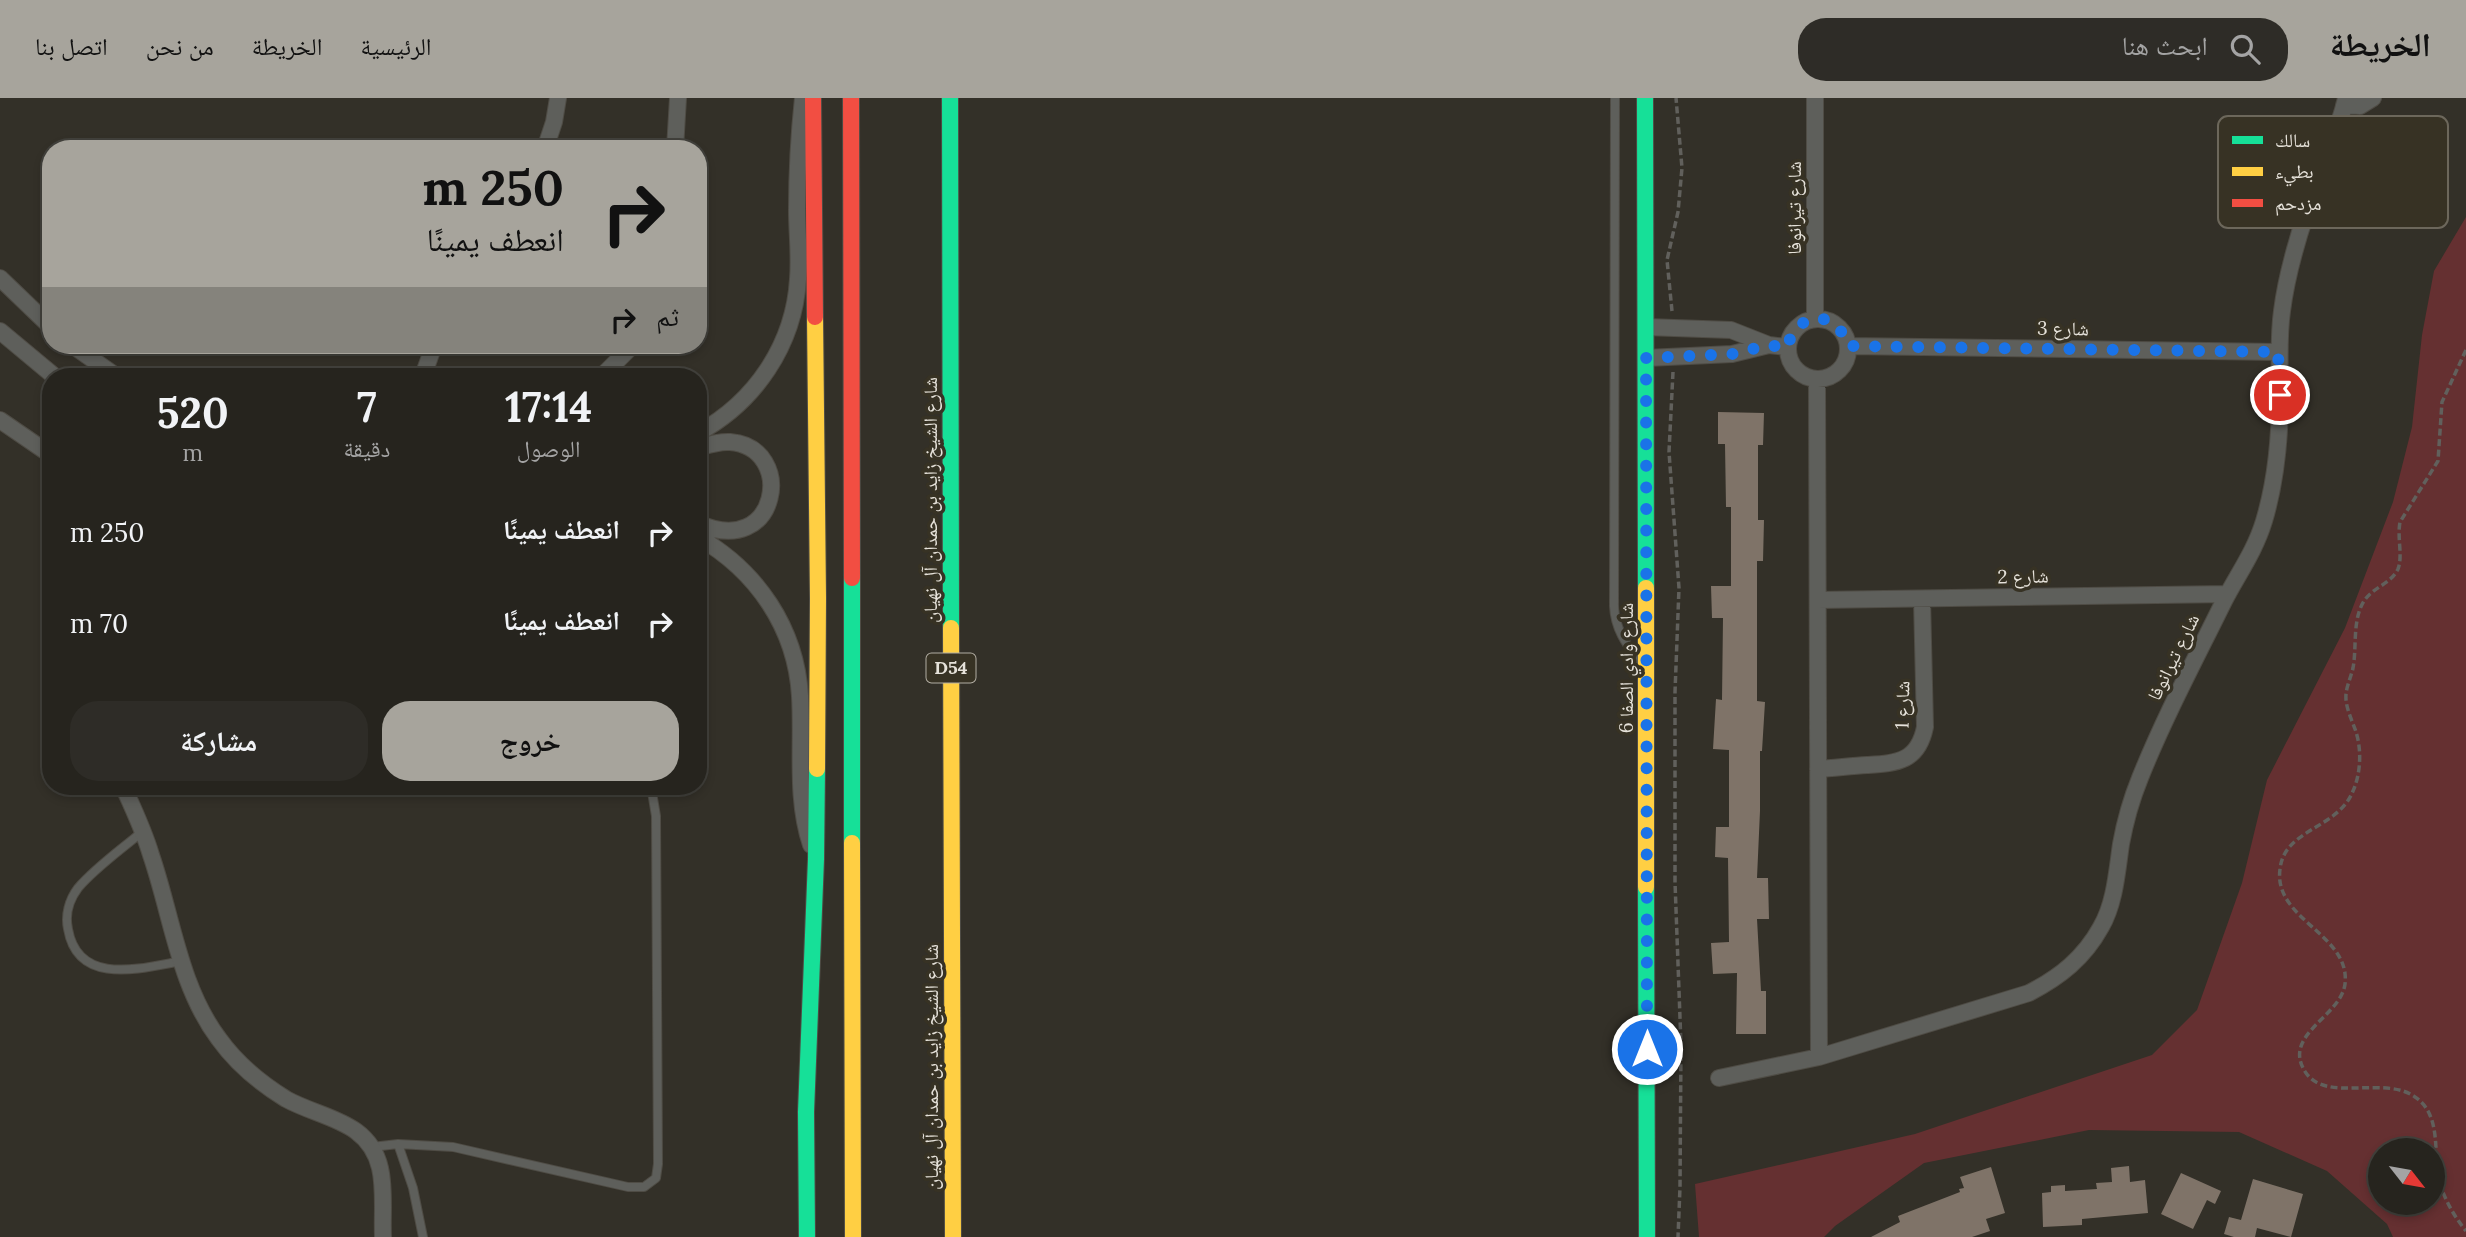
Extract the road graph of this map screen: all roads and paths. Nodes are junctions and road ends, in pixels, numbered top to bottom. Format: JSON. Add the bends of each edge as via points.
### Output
{"nodes":[{"id":1,"x":558,"y":98,"type":"edge"},
{"id":2,"x":678,"y":98,"type":"edge"},
{"id":3,"x":803,"y":98,"type":"edge"},
{"id":4,"x":813,"y":98,"type":"edge"},
{"id":5,"x":852,"y":98,"type":"edge"},
{"id":6,"x":950,"y":98,"type":"edge"},
{"id":7,"x":1615,"y":98,"type":"edge"},
{"id":8,"x":1645,"y":98,"type":"edge"},
{"id":9,"x":1676,"y":98,"type":"edge"},
{"id":10,"x":1815,"y":98,"type":"edge"},
{"id":11,"x":2372,"y":98,"type":"edge"},
{"id":12,"x":2345,"y":102,"type":"edge"},
{"id":13,"x":548,"y":140,"type":"edge"},
{"id":14,"x":676,"y":140,"type":"edge"},
{"id":15,"x":2303,"y":228,"type":"edge"},
{"id":16,"x":0,"y":278,"type":"edge"},
{"id":17,"x":42,"y":318,"type":"edge"},
{"id":18,"x":1815,"y":318,"type":"junction"},
{"id":19,"x":1646,"y":327,"type":"junction"},
{"id":20,"x":1681,"y":327,"type":"junction"},
{"id":21,"x":0,"y":331,"type":"edge"},
{"id":22,"x":1848,"y":346,"type":"junction"},
{"id":23,"x":1763,"y":347,"type":"junction"},
{"id":24,"x":1787,"y":348,"type":"junction"},
{"id":25,"x":2466,"y":349,"type":"edge"},
{"id":26,"x":2278,"y":352,"type":"junction"},
{"id":27,"x":85,"y":354,"type":"edge"},
{"id":28,"x":624,"y":354,"type":"edge"},
{"id":29,"x":1680,"y":356,"type":"junction"},
{"id":30,"x":1646,"y":358,"type":"junction"},
{"id":31,"x":44,"y":368,"type":"edge"},
{"id":32,"x":105,"y":368,"type":"edge"},
{"id":33,"x":610,"y":368,"type":"edge"},
{"id":34,"x":1817,"y":379,"type":"junction"},
{"id":35,"x":0,"y":420,"type":"edge"},
{"id":36,"x":707,"y":427,"type":"edge"},
{"id":37,"x":707,"y":446,"type":"edge"},
{"id":38,"x":42,"y":448,"type":"edge"},
{"id":39,"x":707,"y":526,"type":"edge"},
{"id":40,"x":707,"y":543,"type":"edge"},
{"id":41,"x":2228,"y":594,"type":"junction"},
{"id":42,"x":1922,"y":599,"type":"junction"},
{"id":43,"x":1818,"y":600,"type":"junction"},
{"id":44,"x":1647,"y":672,"type":"junction"},
{"id":45,"x":1818,"y":769,"type":"junction"},
{"id":46,"x":127,"y":795,"type":"edge"},
{"id":47,"x":653,"y":795,"type":"edge"},
{"id":48,"x":143,"y":831,"type":"junction"},
{"id":49,"x":816,"y":859,"type":"junction"},
{"id":50,"x":182,"y":961,"type":"junction"},
{"id":51,"x":1819,"y":1057,"type":"junction"},
{"id":52,"x":1719,"y":1078,"type":"dead end"},
{"id":53,"x":398,"y":1144,"type":"junction"},
{"id":54,"x":372,"y":1147,"type":"junction"},
{"id":55,"x":2466,"y":1231,"type":"edge"},
{"id":56,"x":383,"y":1237,"type":"edge"},
{"id":57,"x":423,"y":1237,"type":"edge"},
{"id":58,"x":807,"y":1237,"type":"edge"},
{"id":59,"x":853,"y":1237,"type":"edge"},
{"id":60,"x":953,"y":1237,"type":"edge"},
{"id":61,"x":1647,"y":1237,"type":"edge"},
{"id":62,"x":1678,"y":1237,"type":"edge"}],
"edges":[{"from":1,"to":13,"type":"street"},
{"from":2,"to":14,"type":"street"},
{"from":3,"to":36,"type":"street","via":[[799,277],[791,321],[760,380],[730,412]]},
{"from":4,"to":49,"type":"main road"},
{"from":5,"to":59,"type":"main road"},
{"from":6,"to":60,"type":"main road","name":"شارع الشيخ زايد بن حمدان آل نهيان","number":"D54"},
{"from":7,"to":44,"type":"lane","via":[[1614,606],[1623,640]]},
{"from":8,"to":19,"type":"main road","name":"شارع وادي الصفا 6"},
{"from":9,"to":20,"type":"path","via":[[1681,190],[1667,260],[1669,294]]},
{"from":10,"to":18,"type":"street","name":"شارع تيرانوفا"},
{"from":11,"to":12,"type":"street","via":[[2360,106]]},
{"from":15,"to":26,"type":"street","name":"شارع تيرانوفا","via":[[2290,269]]},
{"from":16,"to":17,"type":"street"},
{"from":18,"to":22,"type":"street","via":[[1837,325]]},
{"from":18,"to":24,"type":"street","via":[[1796,327]]},
{"from":19,"to":20,"type":"street"},
{"from":19,"to":30,"type":"main road","name":"شارع وادي الصفا 6"},
{"from":20,"to":23,"type":"street","via":[[1731,330]]},
{"from":20,"to":29,"type":"street"},
{"from":21,"to":31,"type":"street"},
{"from":22,"to":26,"type":"street","name":"شارع 3"},
{"from":22,"to":34,"type":"street","via":[[1840,369]]},
{"from":23,"to":24,"type":"street"},
{"from":23,"to":29,"type":"street","via":[[1732,354]]},
{"from":24,"to":34,"type":"street","via":[[1799,373]]},
{"from":25,"to":55,"type":"path","via":[[2442,402],[2438,461],[2400,522],[2398,569],[2360,610],[2346,696],[2359,748],[2353,792],[2338,814],[2291,844],[2279,870],[2292,907],[2335,951],[2345,973],[2341,996],[2304,1038],[2300,1049],[2305,1072],[2324,1086],[2400,1090],[2425,1106],[2432,1119],[2443,1193]]},
{"from":26,"to":41,"type":"street","name":"شارع تيرانوفا","via":[[2279,438],[2273,480],[2246,566]]},
{"from":27,"to":32,"type":"street"},
{"from":28,"to":33,"type":"street"},
{"from":29,"to":30,"type":"street"},
{"from":29,"to":62,"type":"path","via":[[1670,406],[1669,452],[1679,588],[1675,692],[1681,1045]]},
{"from":30,"to":44,"type":"main road","name":"شارع وادي الصفا 6"},
{"from":34,"to":43,"type":"street"},
{"from":35,"to":38,"type":"street"},
{"from":37,"to":39,"type":"street","via":[[730,442],[749,448],[769,470],[772,491],[759,518],[742,529],[722,532]]},
{"from":40,"to":49,"type":"street","via":[[754,581],[786,633],[800,695],[802,804]]},
{"from":41,"to":42,"type":"street","name":"شارع 2"},
{"from":41,"to":51,"type":"street","name":"شارع تيرانوفا","via":[[2138,782],[2104,923],[2090,946],[2073,965],[2029,993]]},
{"from":42,"to":43,"type":"street","name":"شارع 2"},
{"from":42,"to":45,"type":"street","name":"شارع 1","via":[[1925,727],[1918,747],[1893,763]]},
{"from":43,"to":45,"type":"street"},
{"from":44,"to":61,"type":"main road","name":"شارع وادي الصفا 6"},
{"from":45,"to":51,"type":"street"},
{"from":46,"to":48,"type":"street"},
{"from":47,"to":53,"type":"lane","via":[[656,1178],[644,1187],[628,1187],[480,1152]]},
{"from":48,"to":50,"type":"street"},
{"from":48,"to":50,"type":"lane","via":[[77,889],[67,911],[69,934],[88,962],[110,970]]},
{"from":49,"to":58,"type":"main road","via":[[806,1112]]},
{"from":50,"to":54,"type":"street","via":[[205,1018],[250,1073],[289,1100],[355,1128]]},
{"from":51,"to":52,"type":"street","name":"شارع تيرانوفا"},
{"from":53,"to":54,"type":"lane"},
{"from":53,"to":57,"type":"lane"},
{"from":54,"to":56,"type":"street","via":[[380,1168]]}]}
